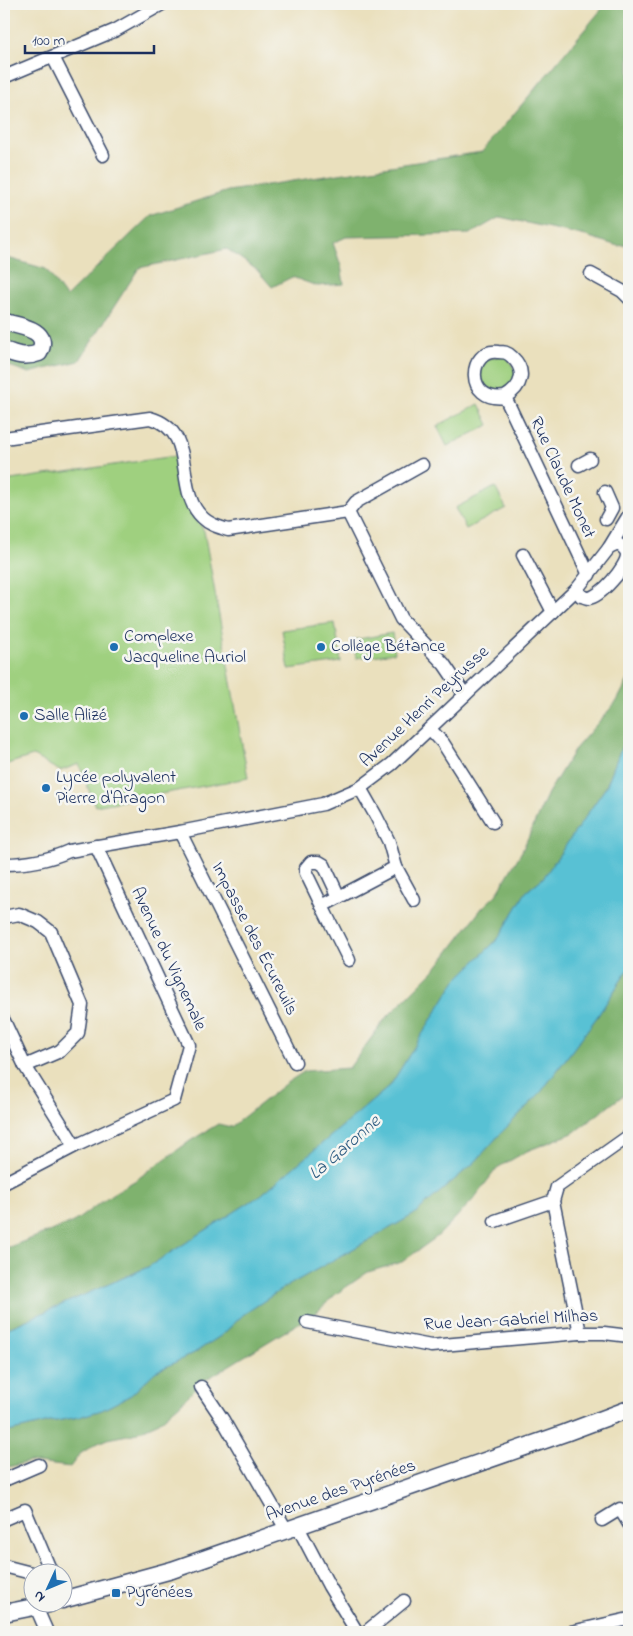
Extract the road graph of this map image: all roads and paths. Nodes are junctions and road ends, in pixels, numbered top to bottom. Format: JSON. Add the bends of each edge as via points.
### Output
{"nodes":[{"id":1,"x":162,"y":4,"type":"edge"},
{"id":2,"x":53,"y":57,"type":"junction"},
{"id":3,"x":4,"y":77,"type":"edge"},
{"id":4,"x":103,"y":155,"type":"dead end"},
{"id":5,"x":591,"y":274,"type":"dead end"},
{"id":6,"x":629,"y":298,"type":"edge"},
{"id":7,"x":4,"y":322,"type":"edge"},
{"id":8,"x":4,"y":350,"type":"edge"},
{"id":9,"x":505,"y":397,"type":"dead end"},
{"id":10,"x":4,"y":438,"type":"edge"},
{"id":11,"x":590,"y":459,"type":"dead end"},
{"id":12,"x":578,"y":465,"type":"dead end"},
{"id":13,"x":422,"y":466,"type":"dead end"},
{"id":14,"x":604,"y":492,"type":"dead end"},
{"id":15,"x":348,"y":512,"type":"junction"},
{"id":16,"x":629,"y":515,"type":"edge"},
{"id":17,"x":620,"y":530,"type":"junction"},
{"id":18,"x":609,"y":548,"type":"junction"},
{"id":19,"x":523,"y":555,"type":"dead end"},
{"id":20,"x":589,"y":575,"type":"junction"},
{"id":21,"x":577,"y":589,"type":"junction"},
{"id":22,"x":553,"y":612,"type":"junction"},
{"id":23,"x":465,"y":695,"type":"junction"},
{"id":24,"x":430,"y":729,"type":"junction"},
{"id":25,"x":360,"y":788,"type":"junction"},
{"id":26,"x":493,"y":822,"type":"dead end"},
{"id":27,"x":180,"y":832,"type":"junction"},
{"id":28,"x":96,"y":846,"type":"junction"},
{"id":29,"x":4,"y":863,"type":"edge"},
{"id":30,"x":396,"y":867,"type":"junction"},
{"id":31,"x":339,"y":897,"type":"junction"},
{"id":32,"x":414,"y":900,"type":"dead end"},
{"id":33,"x":322,"y":906,"type":"junction"},
{"id":34,"x":4,"y":917,"type":"edge"},
{"id":35,"x":349,"y":960,"type":"dead end"},
{"id":36,"x":4,"y":1021,"type":"edge"},
{"id":37,"x":295,"y":1062,"type":"dead end"},
{"id":38,"x":25,"y":1066,"type":"junction"},
{"id":39,"x":629,"y":1136,"type":"edge"},
{"id":40,"x":75,"y":1146,"type":"junction"},
{"id":41,"x":5,"y":1179,"type":"edge"},
{"id":42,"x":553,"y":1201,"type":"junction"},
{"id":43,"x":494,"y":1221,"type":"dead end"},
{"id":44,"x":307,"y":1322,"type":"dead end"},
{"id":45,"x":580,"y":1333,"type":"junction"},
{"id":46,"x":629,"y":1336,"type":"edge"},
{"id":47,"x":201,"y":1387,"type":"dead end"},
{"id":48,"x":629,"y":1409,"type":"edge"},
{"id":49,"x":39,"y":1466,"type":"dead end"},
{"id":50,"x":4,"y":1480,"type":"edge"},
{"id":51,"x":4,"y":1519,"type":"edge"},
{"id":52,"x":602,"y":1520,"type":"dead end"},
{"id":53,"x":629,"y":1524,"type":"edge"},
{"id":54,"x":292,"y":1529,"type":"junction"},
{"id":55,"x":48,"y":1564,"type":"edge"},
{"id":56,"x":4,"y":1566,"type":"edge"},
{"id":57,"x":22,"y":1571,"type":"edge"},
{"id":58,"x":72,"y":1595,"type":"edge"},
{"id":59,"x":404,"y":1601,"type":"dead end"},
{"id":60,"x":22,"y":1609,"type":"edge"},
{"id":61,"x":4,"y":1613,"type":"edge"},
{"id":62,"x":44,"y":1614,"type":"edge"},
{"id":63,"x":629,"y":1619,"type":"edge"},
{"id":64,"x":47,"y":1632,"type":"edge"},
{"id":65,"x":358,"y":1632,"type":"edge"},
{"id":66,"x":366,"y":1632,"type":"edge"},
{"id":67,"x":571,"y":1632,"type":"edge"}],
"edges":[{"from":1,"to":2,"type":"street","via":[[116,30]]},
{"from":2,"to":3,"type":"street"},
{"from":2,"to":4,"type":"street"},
{"from":5,"to":6,"type":"street"},
{"from":7,"to":8,"type":"main road","via":[[36,332],[43,346],[39,354],[32,356]]},
{"from":9,"to":20,"type":"street","name":"Rue Claude Monet"},
{"from":10,"to":15,"type":"street","via":[[150,418],[165,424],[174,433],[180,444],[191,500],[210,523],[228,530]]},
{"from":11,"to":12,"type":"street"},
{"from":13,"to":15,"type":"street","via":[[356,502]]},
{"from":14,"to":17,"type":"street","via":[[612,508],[604,518]]},
{"from":15,"to":23,"type":"street","via":[[401,619],[444,664]]},
{"from":16,"to":17,"type":"street","name":"Avenue Henri Peyrusse"},
{"from":17,"to":18,"type":"street","name":"Avenue Henri Peyrusse"},
{"from":18,"to":20,"type":"street","name":"Avenue Henri Peyrusse"},
{"from":18,"to":21,"type":"street","via":[[618,544],[627,556],[615,576],[598,594],[589,598],[581,596]]},
{"from":19,"to":22,"type":"street"},
{"from":20,"to":21,"type":"street","name":"Avenue Henri Peyrusse"},
{"from":21,"to":22,"type":"street","name":"Avenue Henri Peyrusse"},
{"from":22,"to":23,"type":"street","name":"Avenue Henri Peyrusse"},
{"from":23,"to":24,"type":"street","name":"Avenue Henri Peyrusse"},
{"from":24,"to":25,"type":"street","name":"Avenue Henri Peyrusse"},
{"from":24,"to":26,"type":"street","via":[[443,743]]},
{"from":25,"to":27,"type":"street","name":"Avenue Henri Peyrusse","via":[[323,804]]},
{"from":25,"to":30,"type":"street","via":[[389,842]]},
{"from":27,"to":28,"type":"street","name":"Avenue Henri Peyrusse"},
{"from":27,"to":37,"type":"street","name":"Impasse des Écureuils"},
{"from":28,"to":29,"type":"street","name":"Avenue Henri Peyrusse","via":[[15,857]]},
{"from":28,"to":40,"type":"street","name":"Avenue du Vignemale","via":[[189,1045],[174,1100]]},
{"from":30,"to":31,"type":"street"},
{"from":30,"to":32,"type":"street"},
{"from":31,"to":33,"type":"street"},
{"from":31,"to":33,"type":"street","via":[[324,866],[312,862],[306,873]]},
{"from":33,"to":35,"type":"street"},
{"from":34,"to":38,"type":"street","via":[[19,914],[51,932],[82,1005],[78,1033],[60,1051]]},
{"from":36,"to":38,"type":"street"},
{"from":38,"to":40,"type":"street"},
{"from":39,"to":42,"type":"street","via":[[557,1187]]},
{"from":40,"to":41,"type":"street","name":"Avenue du Vignemale"},
{"from":42,"to":43,"type":"street"},
{"from":42,"to":45,"type":"street"},
{"from":44,"to":45,"type":"street","name":"Rue Jean-Gabriel Milhas","via":[[431,1346]]},
{"from":45,"to":46,"type":"street","name":"Rue Jean-Gabriel Milhas"},
{"from":47,"to":54,"type":"street"},
{"from":48,"to":54,"type":"main road","name":"Avenue des Pyrénées"},
{"from":49,"to":50,"type":"street"},
{"from":51,"to":55,"type":"street","via":[[25,1510]]},
{"from":52,"to":53,"type":"street","via":[[620,1509]]},
{"from":54,"to":58,"type":"main road","name":"Avenue des Pyrénées","via":[[172,1570]]},
{"from":54,"to":65,"type":"street"},
{"from":56,"to":57,"type":"street"},
{"from":59,"to":66,"type":"street"},
{"from":60,"to":61,"type":"main road"},
{"from":62,"to":64,"type":"street"},
{"from":63,"to":67,"type":"street"}]}
